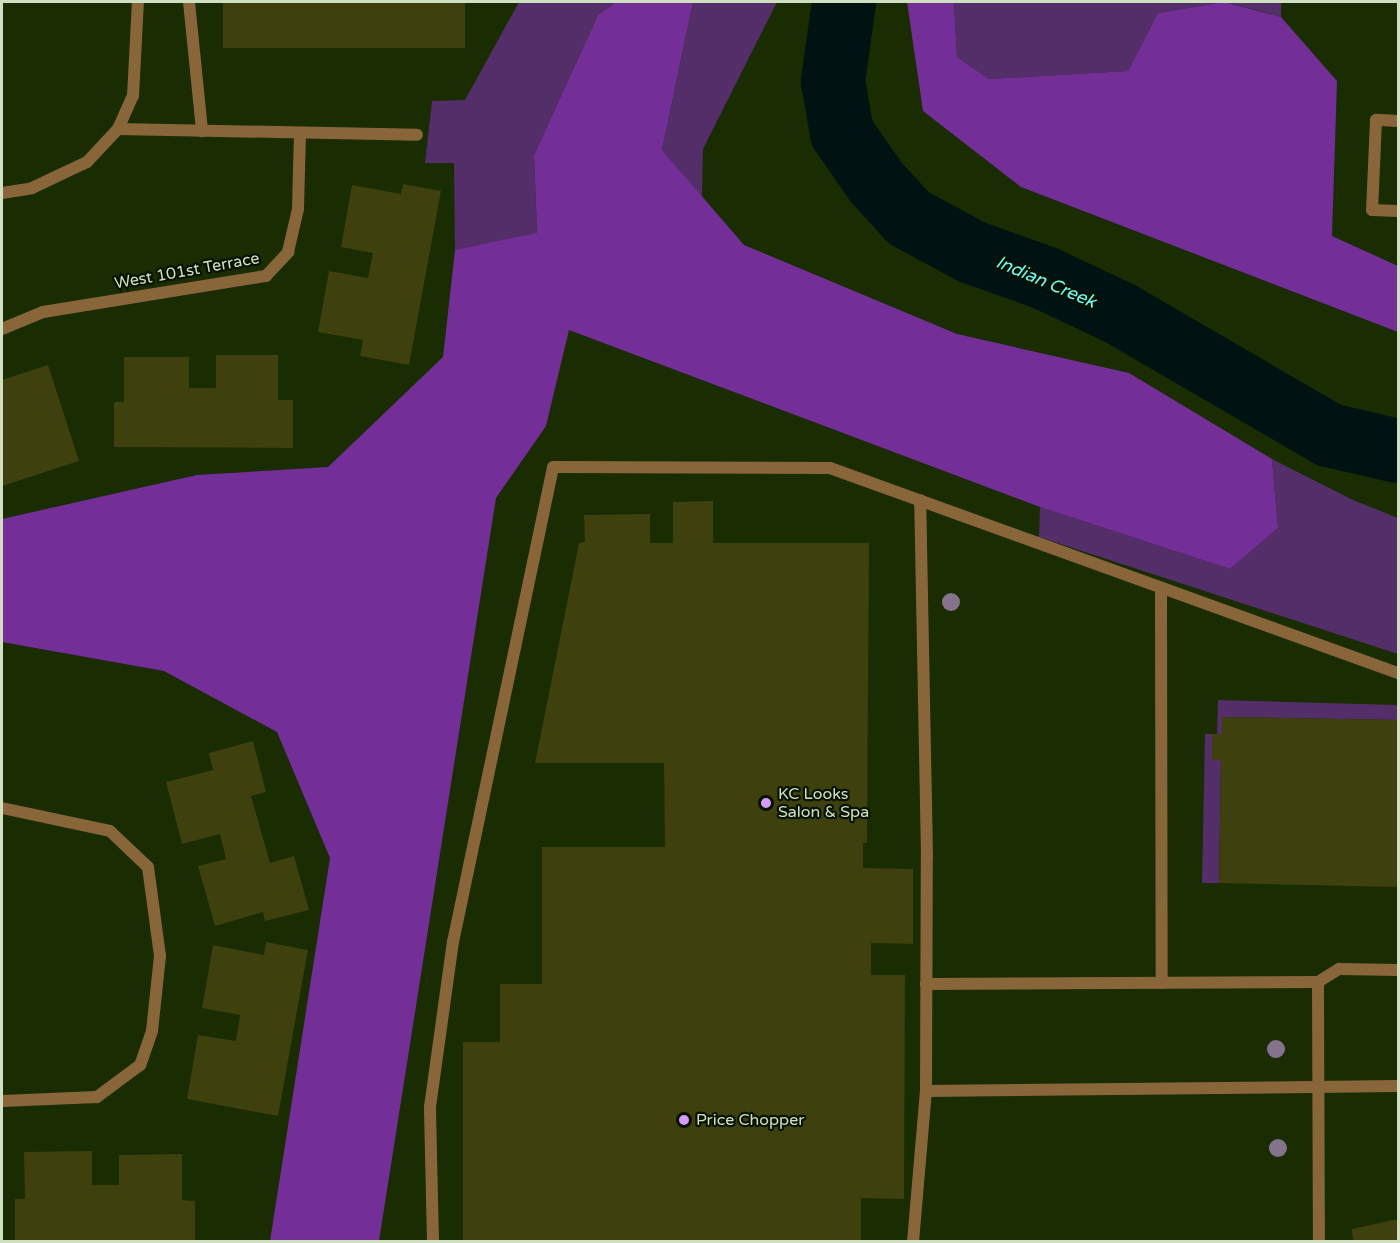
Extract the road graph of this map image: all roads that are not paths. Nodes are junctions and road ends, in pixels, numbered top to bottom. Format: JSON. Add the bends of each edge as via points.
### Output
{"nodes":[{"id":1,"x":138,"y":2,"type":"edge"},
{"id":2,"x":189,"y":2,"type":"edge"},
{"id":3,"x":1398,"y":121,"type":"edge"},
{"id":4,"x":118,"y":129,"type":"junction"},
{"id":5,"x":202,"y":131,"type":"junction"},
{"id":6,"x":300,"y":133,"type":"junction"},
{"id":7,"x":417,"y":135,"type":"dead end"},
{"id":8,"x":2,"y":193,"type":"edge"},
{"id":9,"x":1398,"y":212,"type":"edge"},
{"id":10,"x":2,"y":328,"type":"edge"},
{"id":11,"x":920,"y":501,"type":"junction"},
{"id":12,"x":1161,"y":588,"type":"junction"},
{"id":13,"x":1398,"y":673,"type":"edge"},
{"id":14,"x":2,"y":808,"type":"edge"},
{"id":15,"x":1398,"y":970,"type":"edge"},
{"id":16,"x":1318,"y":982,"type":"junction"},
{"id":17,"x":1162,"y":983,"type":"junction"},
{"id":18,"x":926,"y":984,"type":"junction"},
{"id":19,"x":1318,"y":1086,"type":"junction"},
{"id":20,"x":1398,"y":1086,"type":"edge"},
{"id":21,"x":926,"y":1091,"type":"junction"},
{"id":22,"x":2,"y":1101,"type":"edge"},
{"id":23,"x":433,"y":1242,"type":"edge"},
{"id":24,"x":913,"y":1242,"type":"edge"},
{"id":25,"x":1319,"y":1242,"type":"edge"}],
"edges":[{"from":1,"to":4,"type":"street","via":[[133,96]]},
{"from":2,"to":5,"type":"street"},
{"from":3,"to":9,"type":"street","via":[[1376,120],[1372,210]]},
{"from":4,"to":5,"type":"street"},
{"from":4,"to":8,"type":"street","via":[[87,162],[32,188]]},
{"from":5,"to":6,"type":"street"},
{"from":6,"to":7,"type":"street"},
{"from":6,"to":10,"type":"street","name":"West 101st Terrace","via":[[296,220],[288,252],[266,276],[43,312]]},
{"from":11,"to":12,"type":"street"},
{"from":11,"to":18,"type":"street"},
{"from":11,"to":23,"type":"street","via":[[830,468],[553,467],[453,942],[430,1107]]},
{"from":12,"to":13,"type":"street"},
{"from":12,"to":17,"type":"street"},
{"from":14,"to":22,"type":"street","via":[[110,831],[148,867],[160,956],[152,1031],[140,1065],[97,1097]]},
{"from":15,"to":16,"type":"street","via":[[1339,969]]},
{"from":16,"to":17,"type":"street"},
{"from":16,"to":19,"type":"street"},
{"from":17,"to":18,"type":"street"},
{"from":18,"to":21,"type":"street"},
{"from":19,"to":20,"type":"street"},
{"from":19,"to":21,"type":"street"},
{"from":19,"to":25,"type":"street"},
{"from":21,"to":24,"type":"street"}]}
